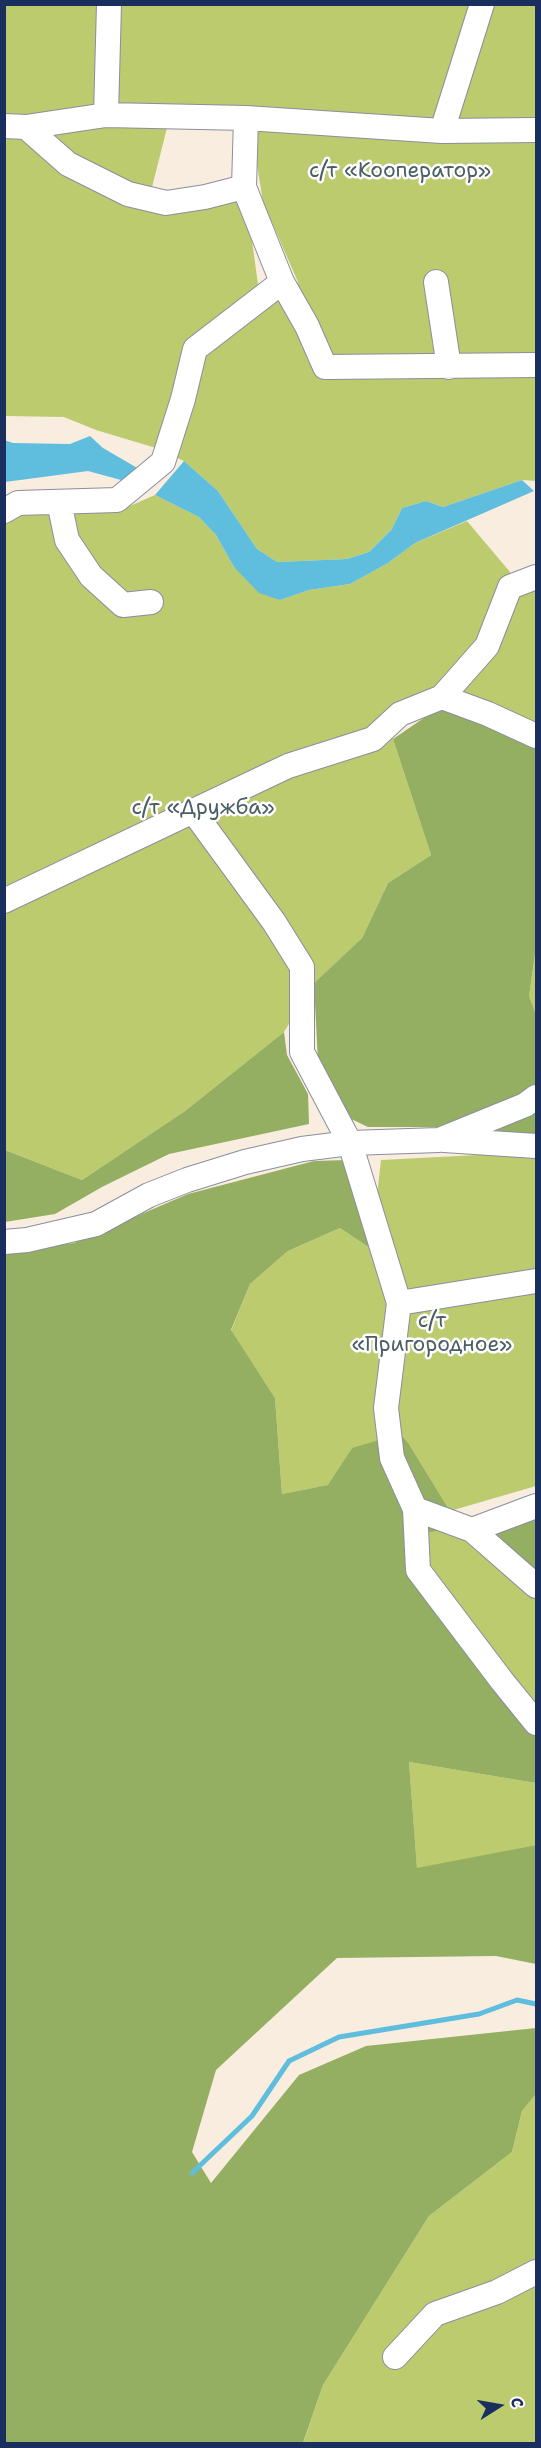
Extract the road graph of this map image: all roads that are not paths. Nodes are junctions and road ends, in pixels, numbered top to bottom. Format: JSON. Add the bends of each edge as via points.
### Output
{"nodes":[{"id":1,"x":109,"y":4,"type":"edge"},
{"id":2,"x":482,"y":4,"type":"edge"},
{"id":3,"x":106,"y":115,"type":"junction"},
{"id":4,"x":246,"y":118,"type":"junction"},
{"id":5,"x":15,"y":127,"type":"edge"},
{"id":6,"x":537,"y":130,"type":"edge"},
{"id":7,"x":442,"y":131,"type":"junction"},
{"id":8,"x":244,"y":187,"type":"junction"},
{"id":9,"x":282,"y":282,"type":"junction"},
{"id":10,"x":436,"y":282,"type":"dead end"},
{"id":11,"x":537,"y":365,"type":"edge"},
{"id":12,"x":449,"y":367,"type":"junction"},
{"id":13,"x":59,"y":502,"type":"junction"},
{"id":14,"x":4,"y":511,"type":"edge"},
{"id":15,"x":537,"y":578,"type":"edge"},
{"id":16,"x":151,"y":602,"type":"dead end"},
{"id":17,"x":442,"y":698,"type":"junction"},
{"id":18,"x":537,"y":736,"type":"edge"},
{"id":19,"x":193,"y":811,"type":"junction"},
{"id":20,"x":4,"y":902,"type":"edge"},
{"id":21,"x":537,"y":1097,"type":"edge"},
{"id":22,"x":439,"y":1140,"type":"junction"},
{"id":23,"x":350,"y":1143,"type":"junction"},
{"id":24,"x":537,"y":1146,"type":"edge"},
{"id":25,"x":4,"y":1242,"type":"edge"},
{"id":26,"x":537,"y":1281,"type":"edge"},
{"id":27,"x":399,"y":1303,"type":"junction"},
{"id":28,"x":537,"y":1506,"type":"edge"},
{"id":29,"x":415,"y":1509,"type":"junction"},
{"id":30,"x":472,"y":1530,"type":"junction"},
{"id":31,"x":537,"y":1586,"type":"edge"},
{"id":32,"x":537,"y":1723,"type":"edge"},
{"id":33,"x":537,"y":2272,"type":"edge"},
{"id":34,"x":395,"y":2357,"type":"dead end"}],
"edges":[{"from":1,"to":3,"type":"street"},
{"from":2,"to":7,"type":"street"},
{"from":3,"to":4,"type":"street"},
{"from":3,"to":5,"type":"street"},
{"from":4,"to":7,"type":"street"},
{"from":4,"to":8,"type":"street"},
{"from":5,"to":8,"type":"street","via":[[68,164],[128,194],[166,203]]},
{"from":6,"to":7,"type":"street"},
{"from":8,"to":9,"type":"street"},
{"from":9,"to":12,"type":"street","via":[[326,367]]},
{"from":9,"to":13,"type":"street","via":[[195,349],[162,462],[117,500]]},
{"from":10,"to":12,"type":"street"},
{"from":11,"to":12,"type":"street"},
{"from":13,"to":14,"type":"street","via":[[18,504]]},
{"from":13,"to":16,"type":"street","via":[[67,540],[92,576],[123,605]]},
{"from":15,"to":17,"type":"street","via":[[510,587],[487,646]]},
{"from":17,"to":18,"type":"street"},
{"from":17,"to":19,"type":"street","via":[[400,714],[373,739],[288,766]]},
{"from":19,"to":20,"type":"street"},
{"from":19,"to":23,"type":"street","via":[[302,967],[302,1052]]},
{"from":21,"to":22,"type":"street"},
{"from":22,"to":23,"type":"street"},
{"from":22,"to":24,"type":"street"},
{"from":23,"to":25,"type":"street","via":[[245,1162],[149,1195],[96,1224]]},
{"from":23,"to":27,"type":"street"},
{"from":26,"to":27,"type":"street"},
{"from":27,"to":29,"type":"street","via":[[386,1408],[392,1458]]},
{"from":28,"to":30,"type":"street"},
{"from":29,"to":30,"type":"street"},
{"from":29,"to":32,"type":"street","via":[[418,1570]]},
{"from":30,"to":31,"type":"street"},
{"from":33,"to":34,"type":"street","via":[[497,2292],[435,2314]]}]}
